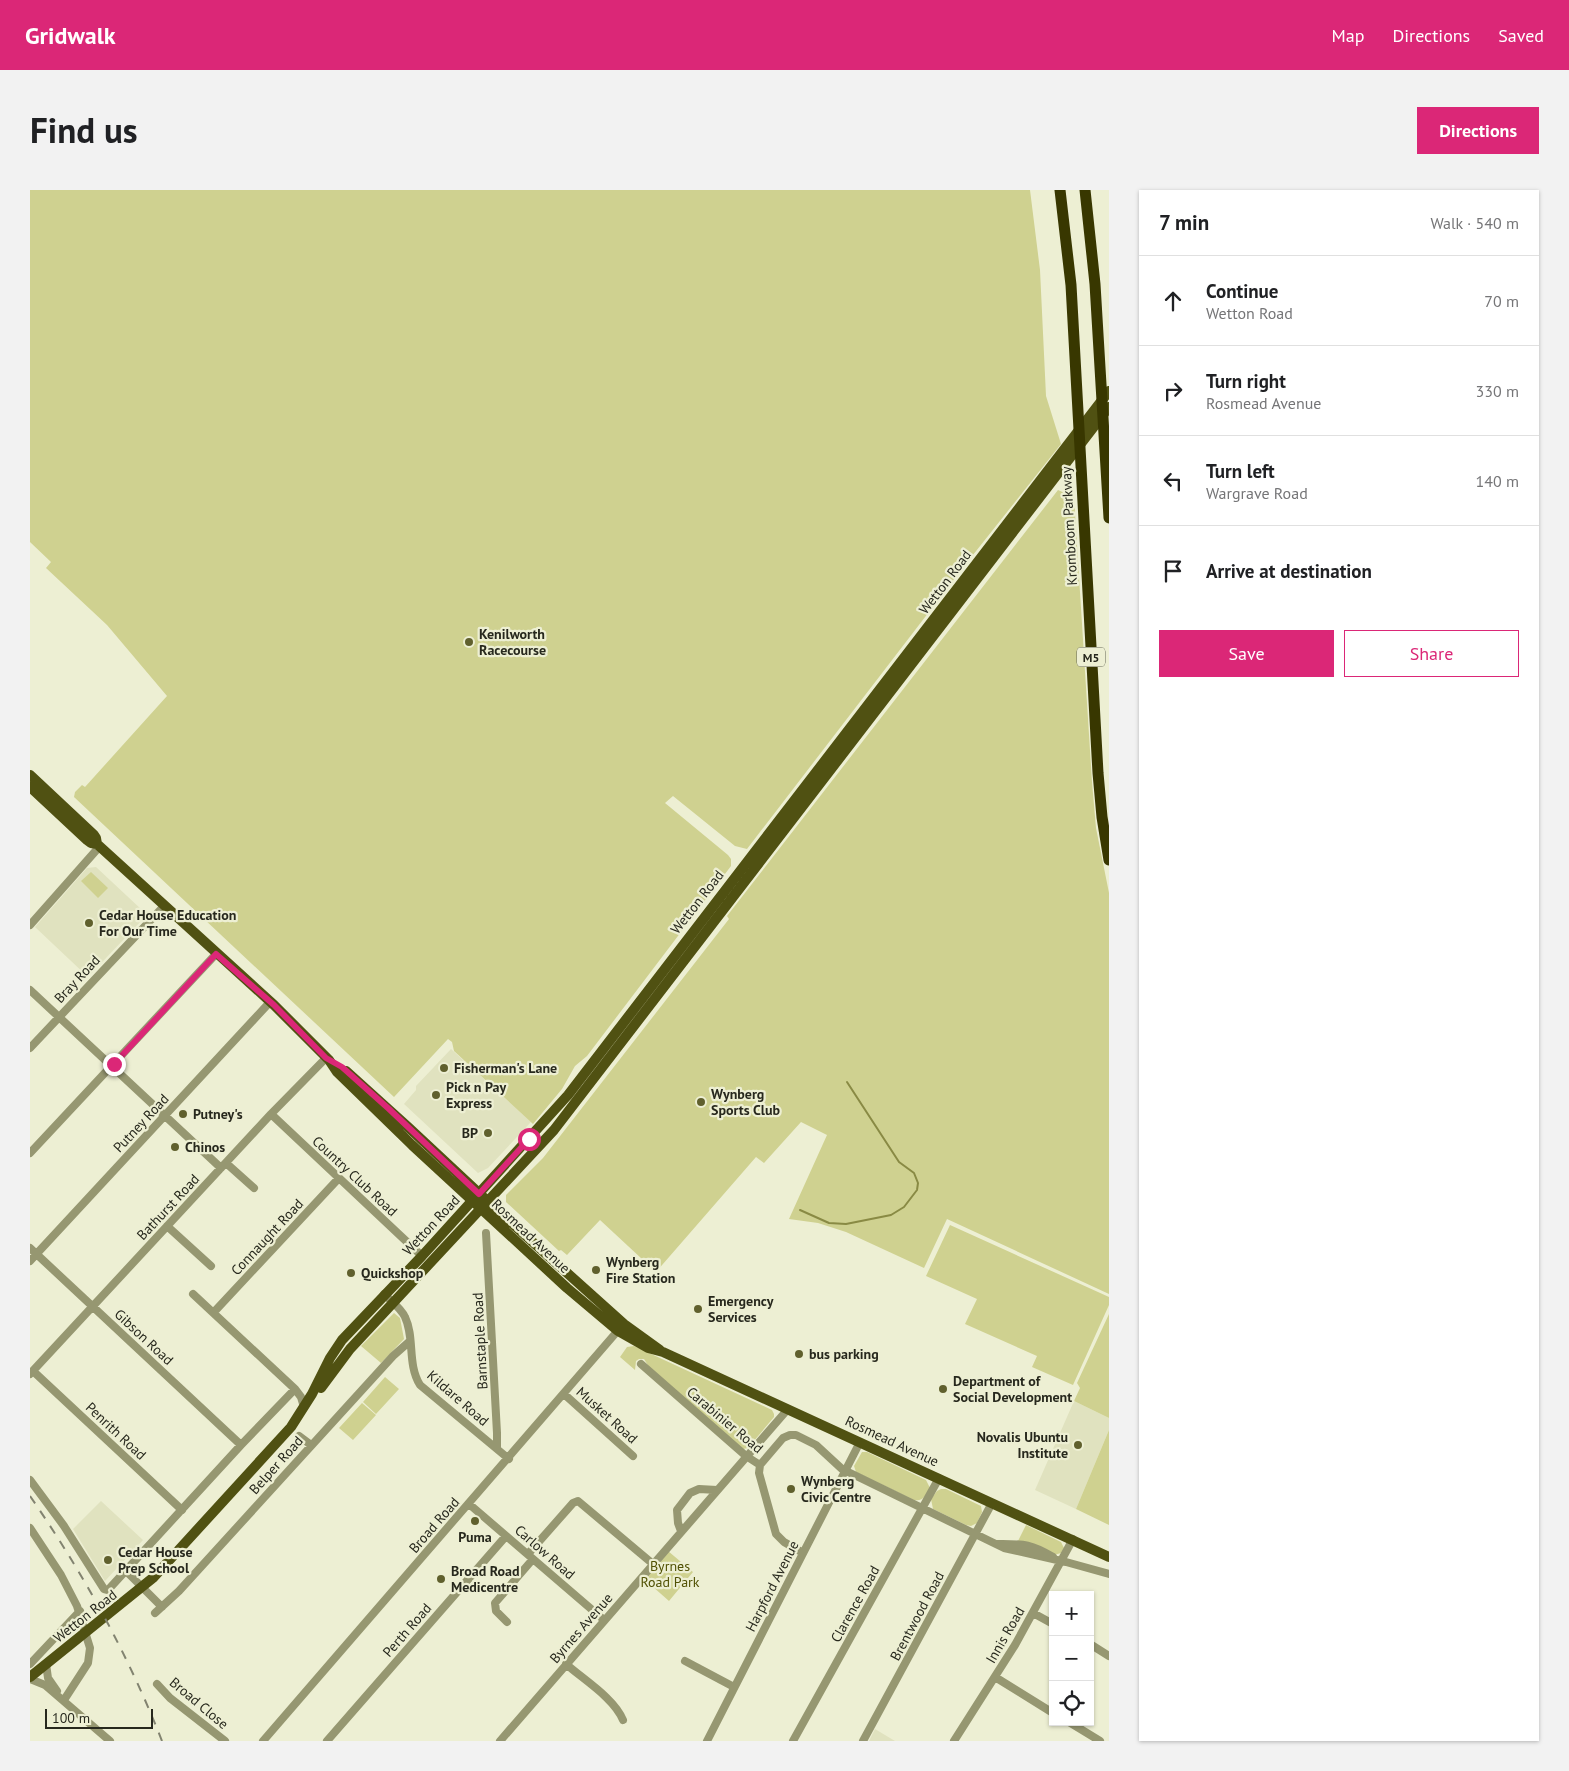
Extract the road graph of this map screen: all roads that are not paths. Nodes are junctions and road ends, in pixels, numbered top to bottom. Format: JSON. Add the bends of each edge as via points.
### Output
{"nodes":[{"id":1,"x":1060,"y":190,"type":"edge"},
{"id":2,"x":1085,"y":190,"type":"edge"},
{"id":3,"x":1109,"y":391,"type":"edge"},
{"id":4,"x":1109,"y":407,"type":"edge"},
{"id":5,"x":1047,"y":480,"type":"junction"},
{"id":6,"x":1109,"y":518,"type":"edge"},
{"id":7,"x":30,"y":776,"type":"edge"},
{"id":8,"x":30,"y":787,"type":"edge"},
{"id":9,"x":98,"y":845,"type":"junction"},
{"id":10,"x":1109,"y":860,"type":"edge"},
{"id":11,"x":164,"y":906,"type":"junction"},
{"id":12,"x":30,"y":925,"type":"edge"},
{"id":13,"x":216,"y":954,"type":"junction"},
{"id":14,"x":30,"y":990,"type":"edge"},
{"id":15,"x":270,"y":1002,"type":"junction"},
{"id":16,"x":59,"y":1017,"type":"junction"},
{"id":17,"x":30,"y":1048,"type":"edge"},
{"id":18,"x":327,"y":1059,"type":"junction"},
{"id":19,"x":112,"y":1066,"type":"junction"},
{"id":20,"x":271,"y":1114,"type":"junction"},
{"id":21,"x":164,"y":1115,"type":"junction"},
{"id":22,"x":30,"y":1153,"type":"edge"},
{"id":23,"x":224,"y":1166,"type":"junction"},
{"id":24,"x":339,"y":1178,"type":"junction"},
{"id":25,"x":254,"y":1188,"type":"dead end"},
{"id":26,"x":476,"y":1197,"type":"junction"},
{"id":27,"x":484,"y":1205,"type":"junction"},
{"id":28,"x":167,"y":1226,"type":"junction"},
{"id":29,"x":486,"y":1233,"type":"dead end"},
{"id":30,"x":30,"y":1248,"type":"edge"},
{"id":31,"x":36,"y":1254,"type":"junction"},
{"id":32,"x":422,"y":1256,"type":"junction"},
{"id":33,"x":30,"y":1261,"type":"edge"},
{"id":34,"x":211,"y":1266,"type":"dead end"},
{"id":35,"x":194,"y":1294,"type":"dead end"},
{"id":36,"x":384,"y":1294,"type":"junction"},
{"id":37,"x":393,"y":1302,"type":"junction"},
{"id":38,"x":93,"y":1306,"type":"junction"},
{"id":39,"x":214,"y":1312,"type":"junction"},
{"id":40,"x":621,"y":1327,"type":"junction"},
{"id":41,"x":410,"y":1341,"type":"junction"},
{"id":42,"x":641,"y":1364,"type":"dead end"},
{"id":43,"x":31,"y":1372,"type":"edge"},
{"id":44,"x":295,"y":1389,"type":"junction"},
{"id":45,"x":312,"y":1394,"type":"junction"},
{"id":46,"x":564,"y":1394,"type":"junction"},
{"id":47,"x":304,"y":1407,"type":"junction"},
{"id":48,"x":788,"y":1409,"type":"junction"},
{"id":49,"x":296,"y":1420,"type":"junction"},
{"id":50,"x":299,"y":1436,"type":"dead end"},
{"id":51,"x":860,"y":1442,"type":"junction"},
{"id":52,"x":241,"y":1445,"type":"junction"},
{"id":53,"x":311,"y":1445,"type":"junction"},
{"id":54,"x":497,"y":1448,"type":"junction"},
{"id":55,"x":633,"y":1456,"type":"dead end"},
{"id":56,"x":746,"y":1456,"type":"junction"},
{"id":57,"x":509,"y":1458,"type":"junction"},
{"id":58,"x":760,"y":1465,"type":"junction"},
{"id":59,"x":845,"y":1470,"type":"junction"},
{"id":60,"x":939,"y":1478,"type":"junction"},
{"id":61,"x":30,"y":1480,"type":"edge"},
{"id":62,"x":717,"y":1490,"type":"junction"},
{"id":63,"x":992,"y":1502,"type":"junction"},
{"id":64,"x":469,"y":1504,"type":"junction"},
{"id":65,"x":923,"y":1508,"type":"junction"},
{"id":66,"x":182,"y":1510,"type":"junction"},
{"id":67,"x":30,"y":1528,"type":"edge"},
{"id":68,"x":682,"y":1531,"type":"junction"},
{"id":69,"x":976,"y":1534,"type":"junction"},
{"id":70,"x":506,"y":1536,"type":"junction"},
{"id":71,"x":1072,"y":1539,"type":"junction"},
{"id":72,"x":803,"y":1552,"type":"junction"},
{"id":73,"x":531,"y":1556,"type":"junction"},
{"id":74,"x":1109,"y":1557,"type":"edge"},
{"id":75,"x":1059,"y":1560,"type":"junction"},
{"id":76,"x":653,"y":1564,"type":"junction"},
{"id":77,"x":126,"y":1571,"type":"junction"},
{"id":78,"x":1109,"y":1574,"type":"edge"},
{"id":79,"x":162,"y":1608,"type":"junction"},
{"id":80,"x":80,"y":1611,"type":"junction"},
{"id":81,"x":154,"y":1613,"type":"dead end"},
{"id":82,"x":1033,"y":1613,"type":"junction"},
{"id":83,"x":604,"y":1620,"type":"junction"},
{"id":84,"x":507,"y":1622,"type":"dead end"},
{"id":85,"x":1049,"y":1622,"type":"edge"},
{"id":86,"x":1094,"y":1647,"type":"edge"},
{"id":87,"x":1109,"y":1656,"type":"edge"},
{"id":88,"x":685,"y":1661,"type":"dead end"},
{"id":89,"x":30,"y":1664,"type":"edge"},
{"id":90,"x":46,"y":1664,"type":"junction"},
{"id":91,"x":566,"y":1664,"type":"junction"},
{"id":92,"x":995,"y":1677,"type":"junction"},
{"id":93,"x":30,"y":1678,"type":"edge"},
{"id":94,"x":78,"y":1680,"type":"junction"},
{"id":95,"x":157,"y":1684,"type":"dead end"},
{"id":96,"x":54,"y":1686,"type":"junction"},
{"id":97,"x":734,"y":1687,"type":"junction"},
{"id":98,"x":64,"y":1700,"type":"junction"},
{"id":99,"x":1049,"y":1710,"type":"edge"},
{"id":100,"x":623,"y":1720,"type":"dead end"},
{"id":101,"x":1076,"y":1726,"type":"edge"},
{"id":102,"x":110,"y":1741,"type":"edge"},
{"id":103,"x":225,"y":1741,"type":"edge"},
{"id":104,"x":262,"y":1741,"type":"edge"},
{"id":105,"x":327,"y":1741,"type":"edge"},
{"id":106,"x":500,"y":1741,"type":"edge"},
{"id":107,"x":707,"y":1741,"type":"edge"},
{"id":108,"x":793,"y":1741,"type":"edge"},
{"id":109,"x":863,"y":1741,"type":"edge"},
{"id":110,"x":954,"y":1741,"type":"edge"},
{"id":111,"x":1100,"y":1741,"type":"edge"}],
"edges":[{"from":1,"to":10,"type":"highway","name":"Kromboom Parkway","number":"M5","via":[[1071,285],[1098,773]]},
{"from":2,"to":6,"type":"highway","via":[[1095,284]]},
{"from":3,"to":5,"type":"main road","name":"Wetton Road"},
{"from":4,"to":5,"type":"main road","name":"Wetton Road"},
{"from":5,"to":26,"type":"main road","name":"Wetton Road","via":[[703,917],[573,1088]]},
{"from":5,"to":27,"type":"main road","name":"Wetton Road","via":[[554,1130]]},
{"from":7,"to":9,"type":"main road","name":"Rosmead Avenue","via":[[94,835]]},
{"from":8,"to":9,"type":"main road","name":"Rosmead Avenue","via":[[90,843]]},
{"from":9,"to":11,"type":"main road","name":"Rosmead Avenue"},
{"from":9,"to":12,"type":"street"},
{"from":11,"to":13,"type":"main road","name":"Rosmead Avenue"},
{"from":11,"to":16,"type":"street","name":"Bray Road"},
{"from":13,"to":15,"type":"main road","name":"Rosmead Avenue"},
{"from":13,"to":19,"type":"street"},
{"from":14,"to":16,"type":"street"},
{"from":15,"to":18,"type":"main road","name":"Rosmead Avenue"},
{"from":15,"to":21,"type":"street","name":"Putney Road"},
{"from":16,"to":17,"type":"street","name":"Bray Road"},
{"from":16,"to":19,"type":"street"},
{"from":18,"to":20,"type":"street","name":"Bathurst Road"},
{"from":18,"to":26,"type":"main road","name":"Rosmead Avenue","via":[[337,1072]]},
{"from":19,"to":21,"type":"street"},
{"from":19,"to":22,"type":"street"},
{"from":20,"to":23,"type":"street","name":"Bathurst Road"},
{"from":20,"to":24,"type":"street","name":"Country Club Road"},
{"from":21,"to":23,"type":"street"},
{"from":21,"to":31,"type":"street","name":"Putney Road"},
{"from":23,"to":25,"type":"street"},
{"from":23,"to":28,"type":"street","name":"Bathurst Road"},
{"from":24,"to":32,"type":"street","name":"Country Club Road"},
{"from":24,"to":39,"type":"street","name":"Connaught Road"},
{"from":26,"to":27,"type":"main road","name":"Rosmead Avenue"},
{"from":26,"to":32,"type":"main road","name":"Wetton Road"},
{"from":27,"to":37,"type":"main road","name":"Wetton Road"},
{"from":27,"to":40,"type":"main road","name":"Rosmead Avenue","via":[[567,1288]]},
{"from":28,"to":34,"type":"street"},
{"from":28,"to":38,"type":"street","name":"Bathurst Road"},
{"from":29,"to":54,"type":"street","name":"Barnstaple Road"},
{"from":30,"to":31,"type":"street","name":"Gibson Road"},
{"from":31,"to":33,"type":"street","name":"Putney Road"},
{"from":31,"to":38,"type":"street","name":"Gibson Road"},
{"from":32,"to":36,"type":"main road","name":"Wetton Road"},
{"from":35,"to":39,"type":"street"},
{"from":36,"to":37,"type":"street","name":"Kildare Road"},
{"from":36,"to":45,"type":"main road","name":"Wetton Road","via":[[342,1340]]},
{"from":37,"to":41,"type":"street","name":"Kildare Road","via":[[407,1320]]},
{"from":37,"to":49,"type":"main road","name":"Wetton Road","via":[[350,1349]]},
{"from":38,"to":43,"type":"street","name":"Bathurst Road"},
{"from":38,"to":52,"type":"street","name":"Gibson Road"},
{"from":39,"to":44,"type":"street"},
{"from":40,"to":46,"type":"street","name":"Broad Road"},
{"from":40,"to":48,"type":"main road","name":"Rosmead Avenue","via":[[648,1348]]},
{"from":41,"to":53,"type":"street","name":"Belper Road"},
{"from":41,"to":54,"type":"street","name":"Kildare Road","via":[[413,1370],[420,1385]]},
{"from":42,"to":56,"type":"street","name":"Carabinier Road"},
{"from":43,"to":66,"type":"street","name":"Penrith Road"},
{"from":44,"to":45,"type":"street","via":[[302,1394]]},
{"from":44,"to":47,"type":"street"},
{"from":44,"to":52,"type":"street","name":"Wetton Road"},
{"from":45,"to":47,"type":"main road","name":"Wetton Road"},
{"from":46,"to":55,"type":"street","name":"Musket Road"},
{"from":46,"to":57,"type":"street","name":"Broad Road"},
{"from":47,"to":49,"type":"main road","name":"Wetton Road"},
{"from":48,"to":51,"type":"main road","name":"Rosmead Avenue"},
{"from":48,"to":56,"type":"street","name":"Byrnes Avenue"},
{"from":49,"to":90,"type":"main road","name":"Wetton Road","via":[[170,1560],[139,1590]]},
{"from":50,"to":53,"type":"street"},
{"from":51,"to":59,"type":"street","name":"Harpford Avenue"},
{"from":51,"to":60,"type":"main road","name":"Rosmead Avenue"},
{"from":52,"to":66,"type":"street","name":"Wetton Road"},
{"from":53,"to":79,"type":"street","name":"Belper Road"},
{"from":54,"to":57,"type":"street","name":"Kildare Road"},
{"from":56,"to":58,"type":"street","name":"Carabinier Road"},
{"from":56,"to":62,"type":"street","name":"Byrnes Avenue"},
{"from":57,"to":64,"type":"street","name":"Broad Road"},
{"from":58,"to":59,"type":"street","via":[[783,1438],[793,1435],[816,1445]]},
{"from":58,"to":72,"type":"street","name":"Carabinier Road","via":[[776,1534]]},
{"from":59,"to":65,"type":"street"},
{"from":59,"to":72,"type":"street","name":"Harpford Avenue"},
{"from":60,"to":63,"type":"main road","name":"Rosmead Avenue"},
{"from":60,"to":65,"type":"street","name":"Clarence Road"},
{"from":61,"to":77,"type":"street","name":"Wetton Road","via":[[106,1590]]},
{"from":62,"to":68,"type":"street","name":"Byrnes Avenue"},
{"from":62,"to":68,"type":"street","via":[[690,1493],[677,1510]]},
{"from":63,"to":69,"type":"street","name":"Brentwood Road"},
{"from":63,"to":71,"type":"main road","name":"Rosmead Avenue"},
{"from":64,"to":70,"type":"street","name":"Carlow Road"},
{"from":64,"to":104,"type":"street","name":"Broad Road"},
{"from":65,"to":69,"type":"street"},
{"from":65,"to":108,"type":"street","name":"Clarence Road"},
{"from":66,"to":77,"type":"street","name":"Wetton Road"},
{"from":67,"to":80,"type":"street"},
{"from":68,"to":76,"type":"street","name":"Byrnes Avenue"},
{"from":69,"to":75,"type":"street","via":[[997,1544],[1032,1546]]},
{"from":69,"to":109,"type":"street","name":"Brentwood Road"},
{"from":70,"to":73,"type":"street","name":"Carlow Road"},
{"from":70,"to":105,"type":"street","name":"Perth Road"},
{"from":71,"to":74,"type":"main road","name":"Rosmead Avenue"},
{"from":71,"to":75,"type":"street","name":"Innis Road"},
{"from":72,"to":97,"type":"street","name":"Harpford Avenue"},
{"from":73,"to":76,"type":"street","via":[[573,1502],[578,1501]]},
{"from":73,"to":83,"type":"street","name":"Carlow Road"},
{"from":73,"to":84,"type":"street","via":[[494,1603],[496,1611]]},
{"from":75,"to":78,"type":"street"},
{"from":75,"to":82,"type":"street","name":"Innis Road"},
{"from":76,"to":83,"type":"street","name":"Byrnes Avenue"},
{"from":77,"to":79,"type":"street"},
{"from":79,"to":81,"type":"street","name":"Belper Road"},
{"from":80,"to":89,"type":"street","name":"Wetton Road"},
{"from":80,"to":94,"type":"street","via":[[90,1656]]},
{"from":82,"to":85,"type":"street"},
{"from":82,"to":92,"type":"street","name":"Innis Road"},
{"from":83,"to":91,"type":"street","name":"Byrnes Avenue"},
{"from":86,"to":87,"type":"street"},
{"from":88,"to":97,"type":"street"},
{"from":90,"to":93,"type":"main road","name":"Wetton Road"},
{"from":90,"to":96,"type":"street","via":[[48,1678]]},
{"from":91,"to":100,"type":"street","via":[[609,1700]]},
{"from":91,"to":106,"type":"street","name":"Byrnes Avenue"},
{"from":92,"to":99,"type":"street"},
{"from":92,"to":110,"type":"street","name":"Innis Road"},
{"from":93,"to":98,"type":"street"},
{"from":94,"to":96,"type":"street","via":[[66,1689]]},
{"from":94,"to":98,"type":"street"},
{"from":95,"to":103,"type":"street","name":"Broad Close"},
{"from":96,"to":98,"type":"street"},
{"from":97,"to":107,"type":"street","name":"Harpford Avenue"},
{"from":98,"to":102,"type":"street"},
{"from":101,"to":111,"type":"street"}]}
